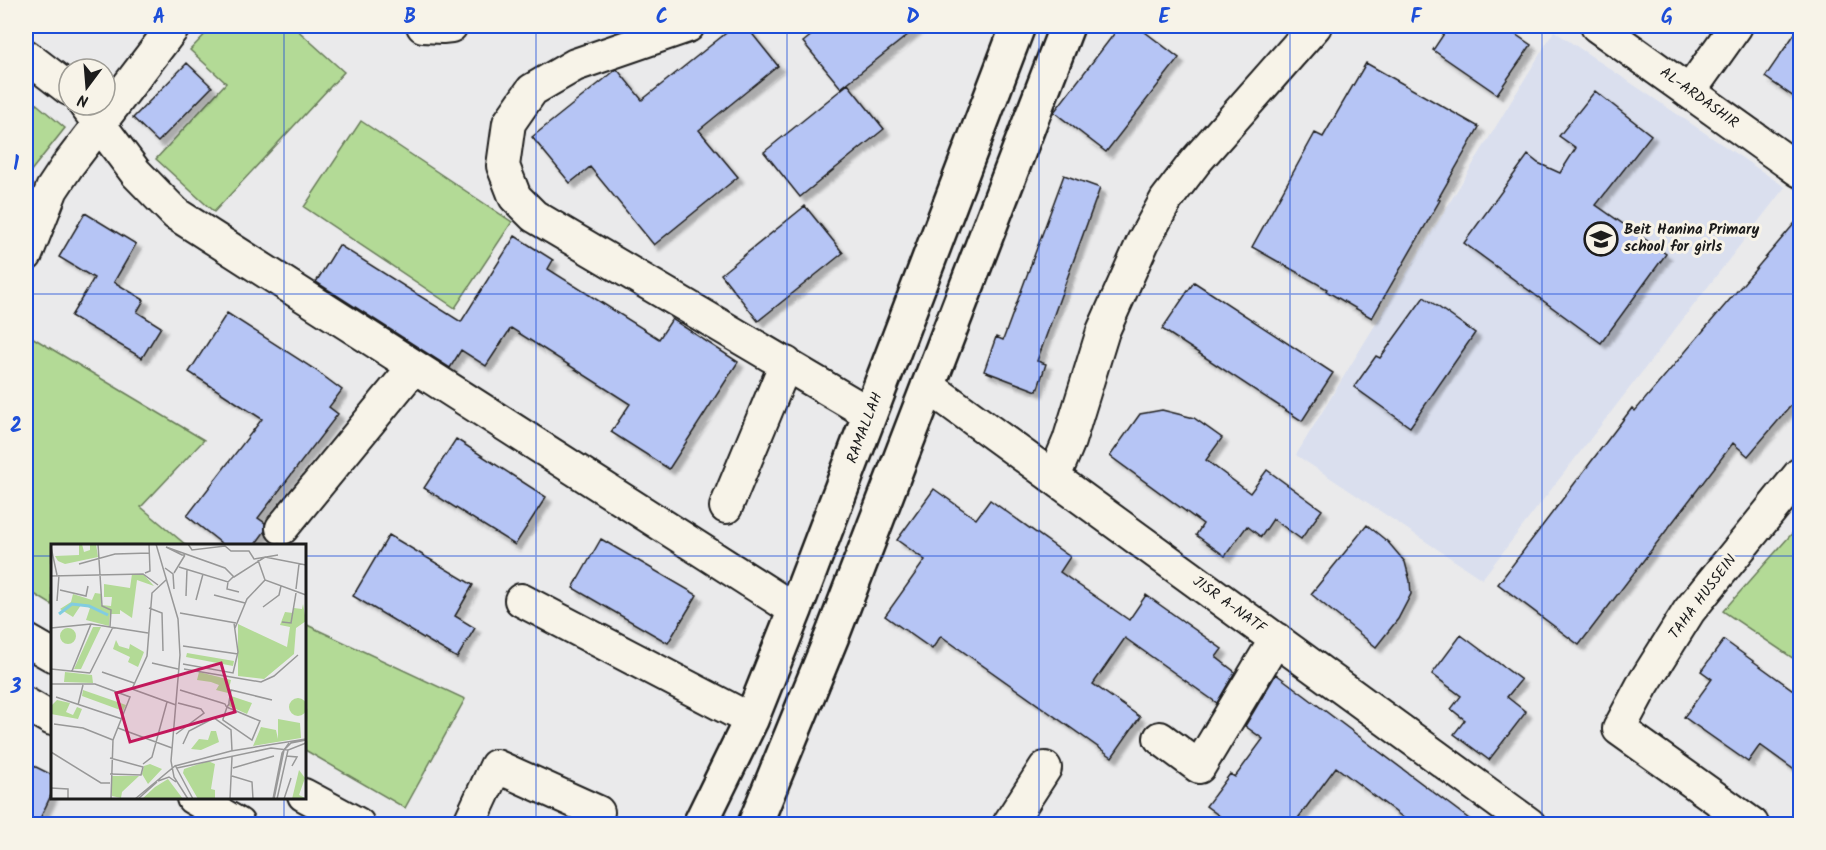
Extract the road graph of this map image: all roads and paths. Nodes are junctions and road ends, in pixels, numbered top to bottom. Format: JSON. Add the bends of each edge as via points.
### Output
{"nodes":[{"id":1,"x":174,"y":26,"type":"edge"},
{"id":2,"x":423,"y":26,"type":"edge"},
{"id":3,"x":451,"y":26,"type":"edge"},
{"id":4,"x":688,"y":26,"type":"edge"},
{"id":5,"x":1018,"y":26,"type":"edge"},
{"id":6,"x":1066,"y":26,"type":"edge"},
{"id":7,"x":1315,"y":26,"type":"edge"},
{"id":8,"x":1597,"y":26,"type":"edge"},
{"id":9,"x":1736,"y":26,"type":"edge"},
{"id":10,"x":26,"y":56,"type":"edge"},
{"id":11,"x":57,"y":80,"type":"edge"},
{"id":12,"x":117,"y":88,"type":"edge"},
{"id":13,"x":1689,"y":92,"type":"junction"},
{"id":14,"x":91,"y":117,"type":"edge"},
{"id":15,"x":94,"y":117,"type":"edge"},
{"id":16,"x":1800,"y":171,"type":"edge"},
{"id":17,"x":26,"y":255,"type":"edge"},
{"id":18,"x":786,"y":363,"type":"junction"},
{"id":19,"x":414,"y":367,"type":"junction"},
{"id":20,"x":928,"y":386,"type":"junction"},
{"id":21,"x":870,"y":414,"type":"junction"},
{"id":22,"x":1800,"y":474,"type":"edge"},
{"id":23,"x":1054,"y":477,"type":"junction"},
{"id":24,"x":726,"y":507,"type":"dead end"},
{"id":25,"x":282,"y":528,"type":"dead end"},
{"id":26,"x":521,"y":600,"type":"dead end"},
{"id":27,"x":795,"y":610,"type":"junction"},
{"id":28,"x":1276,"y":639,"type":"junction"},
{"id":29,"x":26,"y":640,"type":"edge"},
{"id":30,"x":51,"y":654,"type":"edge"},
{"id":31,"x":26,"y":704,"type":"edge"},
{"id":32,"x":51,"y":718,"type":"edge"},
{"id":33,"x":751,"y":720,"type":"junction"},
{"id":34,"x":1160,"y":738,"type":"dead end"},
{"id":35,"x":1045,"y":768,"type":"dead end"},
{"id":36,"x":306,"y":796,"type":"edge"},
{"id":37,"x":195,"y":799,"type":"edge"},
{"id":38,"x":598,"y":812,"type":"dead end"},
{"id":39,"x":238,"y":825,"type":"edge"},
{"id":40,"x":358,"y":825,"type":"edge"},
{"id":41,"x":469,"y":825,"type":"edge"},
{"id":42,"x":700,"y":825,"type":"edge"},
{"id":43,"x":755,"y":825,"type":"edge"},
{"id":44,"x":1010,"y":825,"type":"edge"},
{"id":45,"x":1529,"y":825,"type":"edge"},
{"id":46,"x":1752,"y":825,"type":"edge"}],
"edges":[{"from":1,"to":12,"type":"street"},
{"from":2,"to":3,"type":"street"},
{"from":4,"to":18,"type":"street","via":[[575,65],[532,90],[508,123],[503,166],[515,196],[534,216]]},
{"from":5,"to":21,"type":"highway","name":"RAMALLAH"},
{"from":6,"to":20,"type":"highway"},
{"from":7,"to":23,"type":"street","via":[[1166,201],[1103,331]]},
{"from":8,"to":13,"type":"street","name":"AL-ARDASHIR"},
{"from":9,"to":13,"type":"street"},
{"from":10,"to":11,"type":"street"},
{"from":13,"to":16,"type":"street","name":"AL-ARDASHIR"},
{"from":14,"to":17,"type":"street","via":[[52,189]]},
{"from":15,"to":19,"type":"street","via":[[136,173],[176,214]]},
{"from":18,"to":21,"type":"street"},
{"from":18,"to":24,"type":"street"},
{"from":19,"to":25,"type":"street"},
{"from":19,"to":27,"type":"street"},
{"from":20,"to":23,"type":"street","name":"JISR A-NATF"},
{"from":20,"to":43,"type":"highway"},
{"from":21,"to":27,"type":"highway","name":"RAMALLAH"},
{"from":22,"to":46,"type":"street","name":"TAHA HUSSEIN","via":[[1689,611],[1619,729]]},
{"from":23,"to":28,"type":"street","name":"JISR A-NATF"},
{"from":26,"to":33,"type":"street"},
{"from":27,"to":33,"type":"highway","name":"RAMALLAH"},
{"from":28,"to":34,"type":"street","via":[[1199,767]]},
{"from":28,"to":45,"type":"street","name":"JISR A-NATF"},
{"from":29,"to":30,"type":"street"},
{"from":31,"to":32,"type":"street"},
{"from":33,"to":42,"type":"highway","name":"RAMALLAH"},
{"from":35,"to":44,"type":"street"},
{"from":36,"to":40,"type":"street"},
{"from":37,"to":39,"type":"street"},
{"from":38,"to":41,"type":"street","via":[[496,766]]}]}
